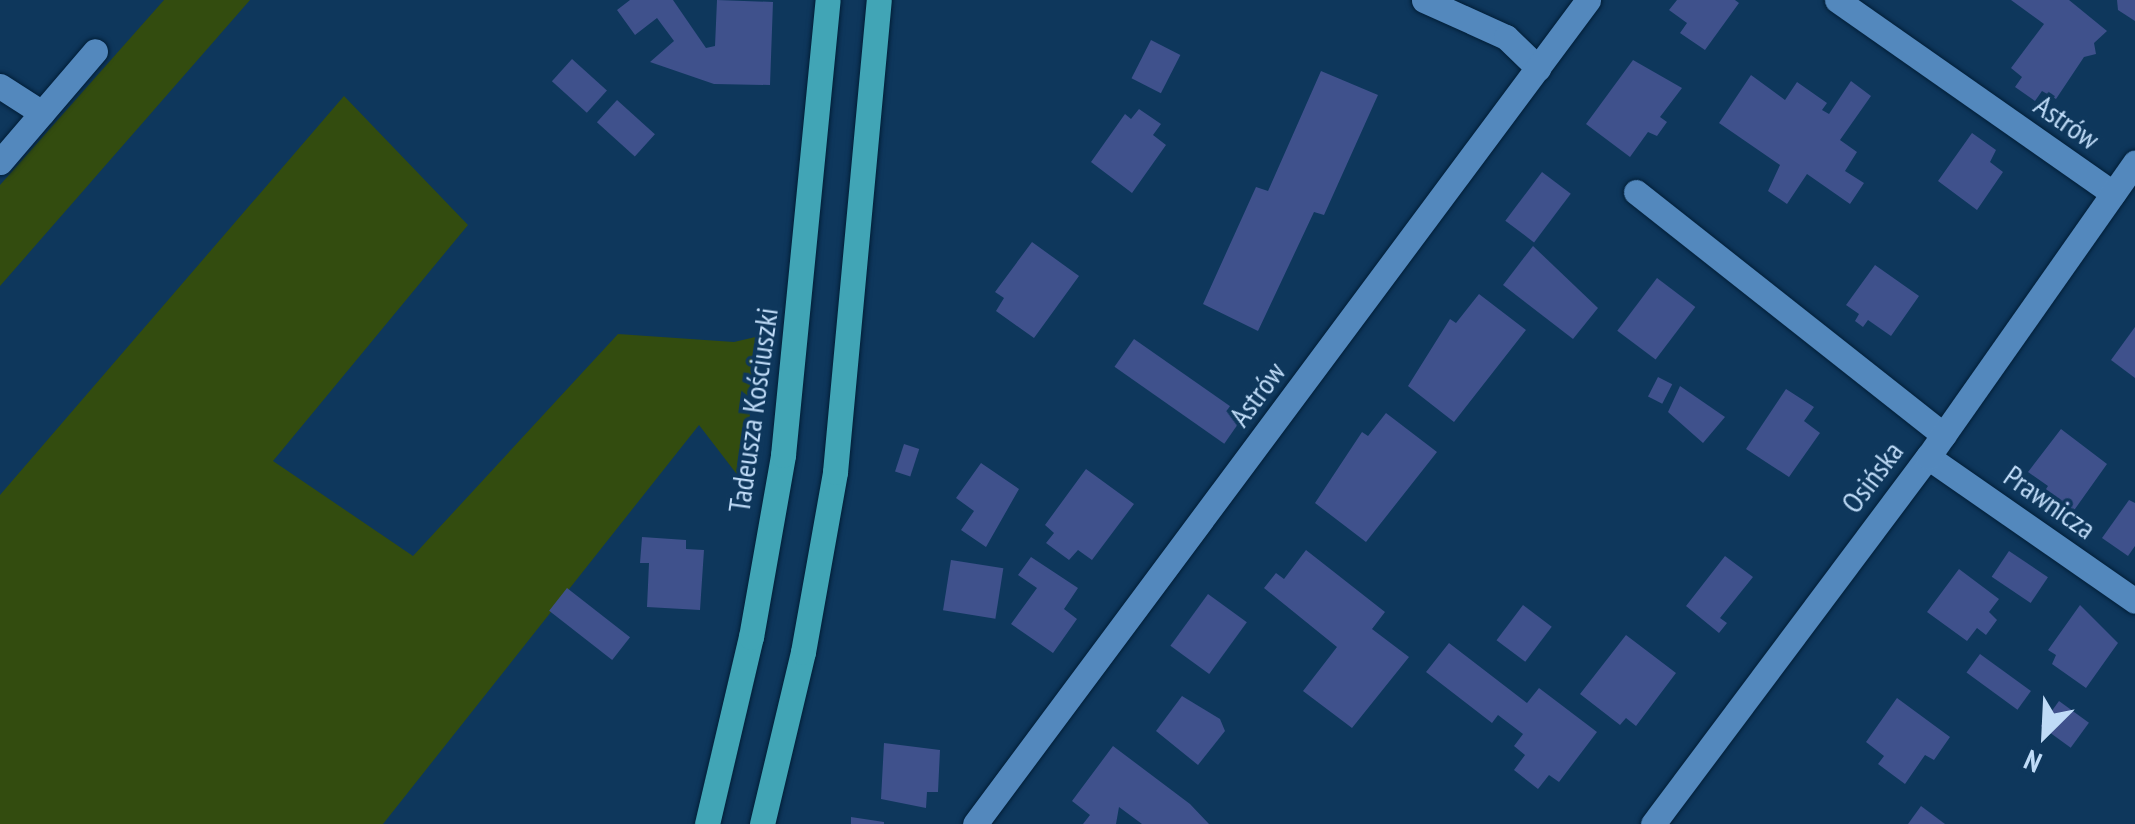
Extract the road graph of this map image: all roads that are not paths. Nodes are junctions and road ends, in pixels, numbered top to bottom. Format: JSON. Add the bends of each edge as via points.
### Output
{"nodes":[{"id":1,"x":828,"y":0,"type":"edge"},
{"id":2,"x":879,"y":0,"type":"edge"},
{"id":3,"x":1424,"y":0,"type":"edge"},
{"id":4,"x":1588,"y":0,"type":"edge"},
{"id":5,"x":1837,"y":0,"type":"edge"},
{"id":6,"x":96,"y":51,"type":"dead end"},
{"id":7,"x":1538,"y":68,"type":"junction"},
{"id":8,"x":0,"y":86,"type":"edge"},
{"id":9,"x":42,"y":114,"type":"junction"},
{"id":10,"x":2,"y":157,"type":"edge"},
{"id":11,"x":2135,"y":162,"type":"edge"},
{"id":12,"x":1636,"y":192,"type":"dead end"},
{"id":13,"x":2113,"y":194,"type":"junction"},
{"id":14,"x":1944,"y":435,"type":"junction"},
{"id":15,"x":1928,"y":456,"type":"junction"},
{"id":16,"x":2135,"y":601,"type":"edge"},
{"id":17,"x":707,"y":824,"type":"edge"},
{"id":18,"x":762,"y":824,"type":"edge"},
{"id":19,"x":976,"y":824,"type":"edge"},
{"id":20,"x":1653,"y":824,"type":"edge"}],
"edges":[{"from":1,"to":17,"type":"main road","name":"Tadeusza Kościuszki","via":[[783,455],[752,636]]},
{"from":2,"to":18,"type":"main road","via":[[835,472],[803,652]]},
{"from":3,"to":7,"type":"street","via":[[1506,37]]},
{"from":4,"to":7,"type":"street","name":"Astrów"},
{"from":5,"to":13,"type":"street","name":"Astrów"},
{"from":6,"to":9,"type":"street"},
{"from":7,"to":19,"type":"street","name":"Astrów"},
{"from":8,"to":9,"type":"street"},
{"from":9,"to":10,"type":"street"},
{"from":11,"to":13,"type":"street","name":"Osińska"},
{"from":12,"to":14,"type":"street"},
{"from":13,"to":14,"type":"street","name":"Osińska"},
{"from":14,"to":15,"type":"street","name":"Osińska"},
{"from":15,"to":16,"type":"street","name":"Prawnicza"},
{"from":15,"to":20,"type":"street","name":"Osińska"}]}
